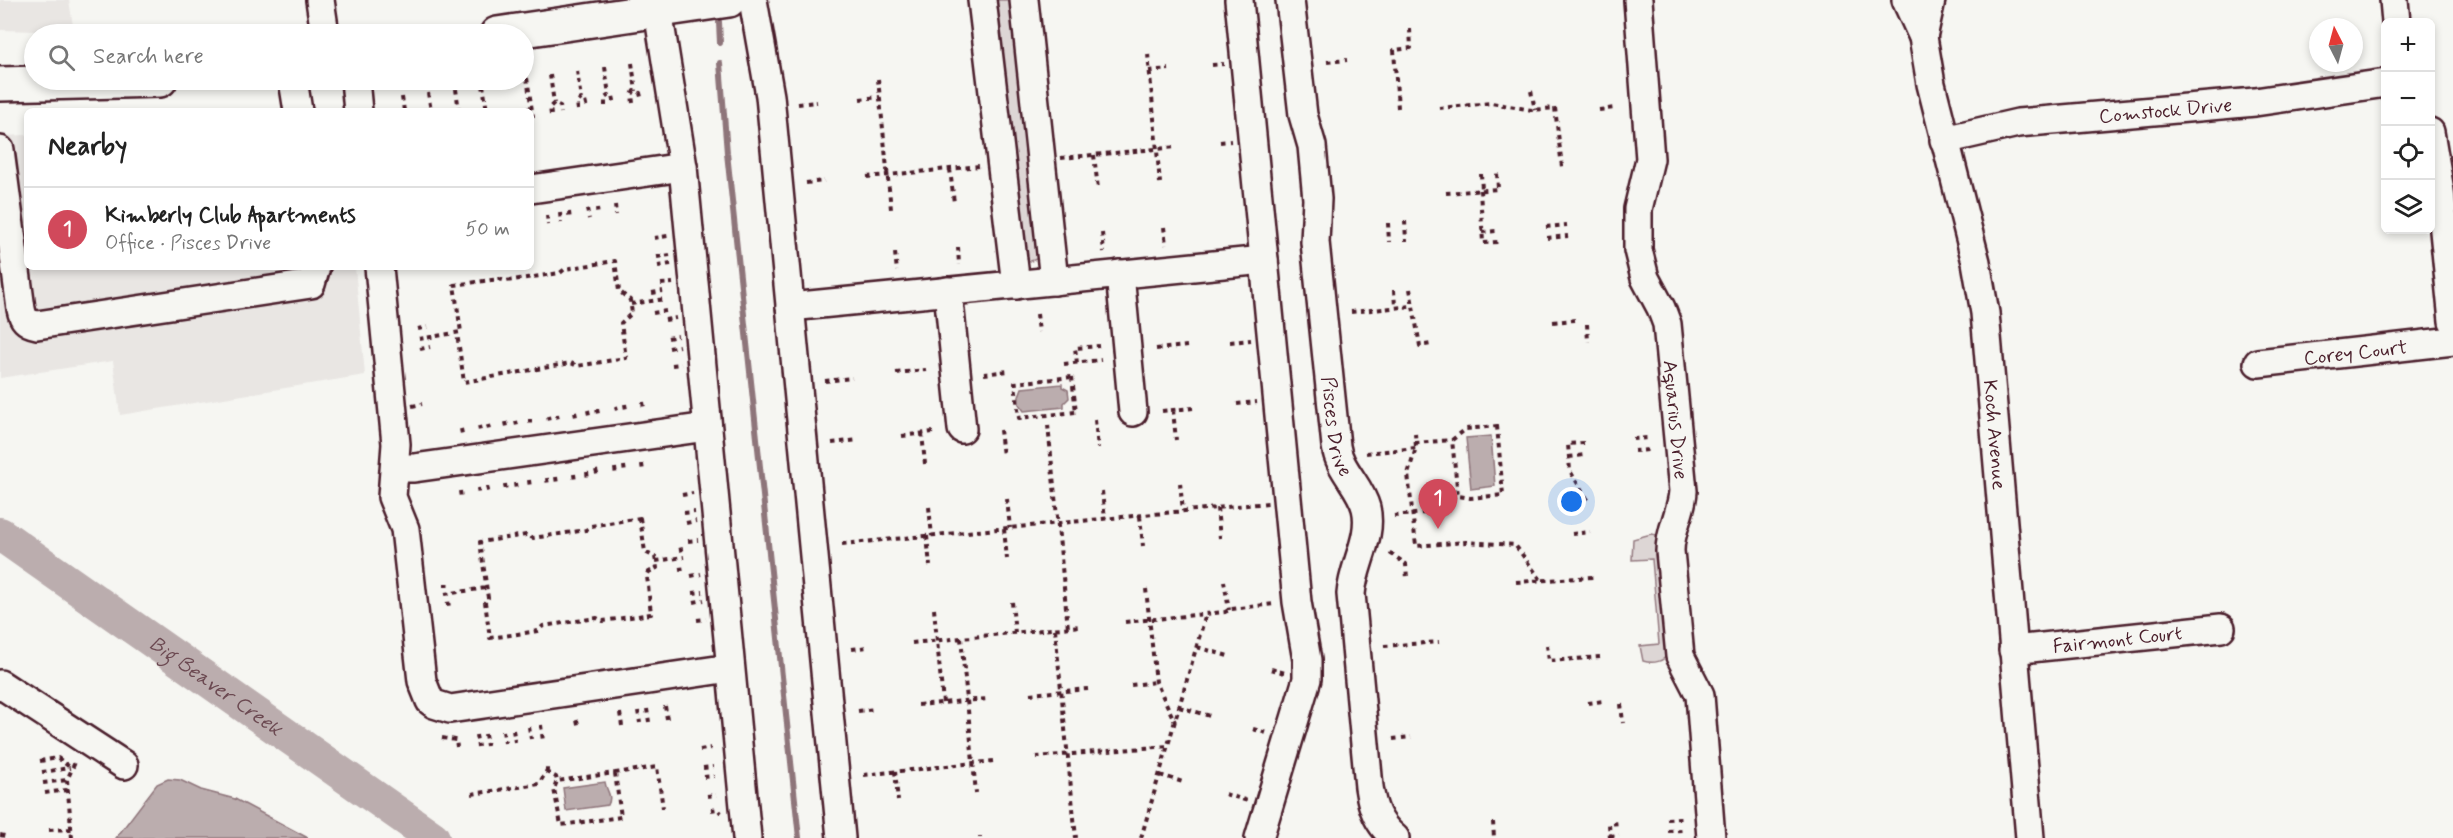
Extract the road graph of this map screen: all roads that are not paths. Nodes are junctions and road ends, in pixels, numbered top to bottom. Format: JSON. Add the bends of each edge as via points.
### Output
{"nodes":[{"id":1,"x":320,"y":0,"type":"edge"},
{"id":2,"x":729,"y":0,"type":"edge"},
{"id":3,"x":753,"y":0,"type":"edge"},
{"id":4,"x":982,"y":0,"type":"edge"},
{"id":5,"x":1024,"y":0,"type":"edge"},
{"id":6,"x":1239,"y":0,"type":"edge"},
{"id":7,"x":1290,"y":0,"type":"edge"},
{"id":8,"x":1638,"y":0,"type":"edge"},
{"id":9,"x":1906,"y":0,"type":"edge"},
{"id":10,"x":1931,"y":0,"type":"edge"},
{"id":11,"x":2394,"y":0,"type":"edge"},
{"id":12,"x":658,"y":11,"type":"junction"},
{"id":13,"x":2396,"y":18,"type":"edge"},
{"id":14,"x":324,"y":24,"type":"edge"},
{"id":15,"x":534,"y":29,"type":"edge"},
{"id":16,"x":1923,"y":38,"type":"junction"},
{"id":17,"x":24,"y":83,"type":"edge"},
{"id":18,"x":0,"y":84,"type":"edge"},
{"id":19,"x":2381,"y":84,"type":"edge"},
{"id":20,"x":295,"y":90,"type":"edge"},
{"id":21,"x":356,"y":90,"type":"edge"},
{"id":22,"x":298,"y":108,"type":"edge"},
{"id":23,"x":358,"y":108,"type":"edge"},
{"id":24,"x":1944,"y":140,"type":"junction"},
{"id":25,"x":0,"y":150,"type":"edge"},
{"id":26,"x":2435,"y":165,"type":"edge"},
{"id":27,"x":683,"y":167,"type":"junction"},
{"id":28,"x":534,"y":189,"type":"edge"},
{"id":29,"x":1264,"y":260,"type":"junction"},
{"id":30,"x":315,"y":270,"type":"edge"},
{"id":31,"x":379,"y":270,"type":"edge"},
{"id":32,"x":1120,"y":274,"type":"junction"},
{"id":33,"x":1054,"y":281,"type":"junction"},
{"id":34,"x":1016,"y":285,"type":"junction"},
{"id":35,"x":948,"y":291,"type":"junction"},
{"id":36,"x":790,"y":307,"type":"junction"},
{"id":37,"x":2452,"y":312,"type":"edge"},
{"id":38,"x":2453,"y":341,"type":"edge"},
{"id":39,"x":2258,"y":363,"type":"dead end"},
{"id":40,"x":1133,"y":411,"type":"dead end"},
{"id":41,"x":707,"y":427,"type":"junction"},
{"id":42,"x":962,"y":429,"type":"dead end"},
{"id":43,"x":396,"y":468,"type":"junction"},
{"id":44,"x":2221,"y":628,"type":"dead end"},
{"id":45,"x":2013,"y":650,"type":"junction"},
{"id":46,"x":730,"y":668,"type":"junction"},
{"id":47,"x":0,"y":684,"type":"edge"},
{"id":48,"x":124,"y":765,"type":"dead end"},
{"id":49,"x":747,"y":838,"type":"edge"},
{"id":50,"x":841,"y":838,"type":"edge"},
{"id":51,"x":1259,"y":838,"type":"edge"},
{"id":52,"x":1395,"y":838,"type":"edge"},
{"id":53,"x":1711,"y":838,"type":"edge"},
{"id":54,"x":2030,"y":838,"type":"edge"}],
"edges":[{"from":1,"to":14,"type":"street"},
{"from":2,"to":12,"type":"main road"},
{"from":3,"to":36,"type":"street","via":[[770,96]]},
{"from":4,"to":34,"type":"street"},
{"from":5,"to":33,"type":"street"},
{"from":6,"to":29,"type":"street"},
{"from":7,"to":52,"type":"street","name":"Pisces Drive","via":[[1303,115],[1312,146],[1316,242],[1336,446],[1339,462],[1362,500],[1367,518],[1351,594],[1369,787],[1378,819]]},
{"from":8,"to":53,"type":"street","name":"Aquarius Drive","via":[[1650,159],[1638,209],[1638,250],[1645,278],[1667,324],[1683,492],[1670,536],[1670,550],[1680,656],[1700,695]]},
{"from":9,"to":16,"type":"street","name":"Koch Avenue"},
{"from":10,"to":16,"type":"street","name":"Koch Avenue"},
{"from":11,"to":13,"type":"street"},
{"from":12,"to":15,"type":"main road"},
{"from":12,"to":27,"type":"street"},
{"from":16,"to":24,"type":"street","name":"Koch Avenue"},
{"from":17,"to":18,"type":"main road"},
{"from":19,"to":24,"type":"street","name":"Comstock Drive","via":[[2255,102],[2018,123]]},
{"from":20,"to":22,"type":"street"},
{"from":21,"to":23,"type":"street"},
{"from":24,"to":45,"type":"street","name":"Koch Avenue","via":[[1976,262],[1985,314]]},
{"from":25,"to":30,"type":"street","via":[[17,288],[25,321],[36,325],[312,284]]},
{"from":26,"to":37,"type":"street"},
{"from":27,"to":28,"type":"street"},
{"from":27,"to":41,"type":"street"},
{"from":29,"to":32,"type":"street"},
{"from":29,"to":51,"type":"street","via":[[1297,602],[1308,674]]},
{"from":31,"to":43,"type":"street"},
{"from":32,"to":33,"type":"street"},
{"from":32,"to":40,"type":"street"},
{"from":33,"to":34,"type":"street"},
{"from":34,"to":35,"type":"street"},
{"from":35,"to":36,"type":"street"},
{"from":35,"to":42,"type":"street"},
{"from":36,"to":50,"type":"street"},
{"from":38,"to":39,"type":"street","name":"Corey Court"},
{"from":41,"to":43,"type":"street"},
{"from":41,"to":46,"type":"street"},
{"from":43,"to":46,"type":"street","via":[[392,497],[405,529],[422,681],[434,704],[450,709]]},
{"from":44,"to":45,"type":"street","name":"Fairmont Court"},
{"from":45,"to":54,"type":"street","name":"Koch Avenue"},
{"from":46,"to":49,"type":"street"},
{"from":47,"to":48,"type":"street"}]}
